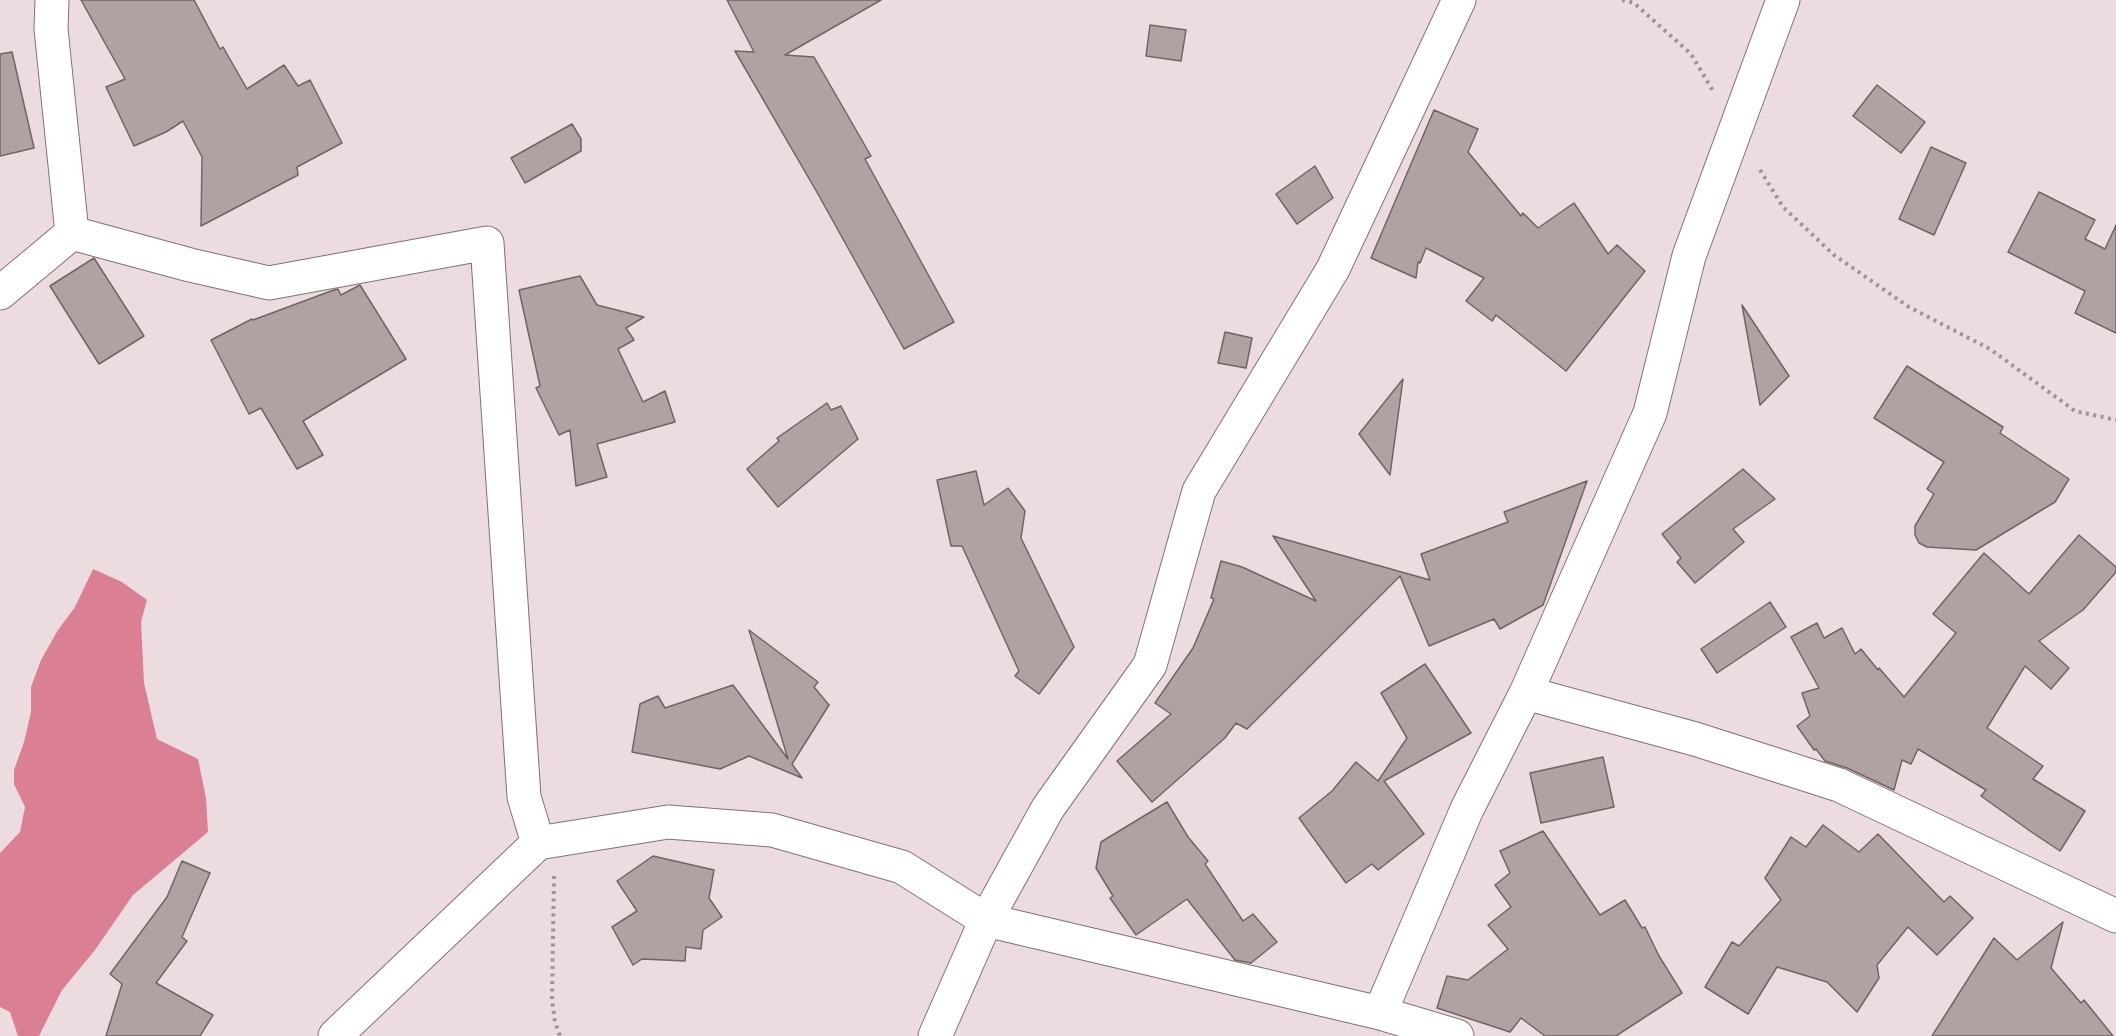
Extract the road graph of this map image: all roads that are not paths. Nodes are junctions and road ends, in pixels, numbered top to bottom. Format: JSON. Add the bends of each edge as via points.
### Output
{"nodes":[{"id":1,"x":52,"y":0,"type":"edge"},
{"id":2,"x":1460,"y":0,"type":"edge"},
{"id":3,"x":1783,"y":0,"type":"edge"},
{"id":4,"x":72,"y":233,"type":"junction"},
{"id":5,"x":0,"y":293,"type":"edge"},
{"id":6,"x":1526,"y":693,"type":"junction"},
{"id":7,"x":542,"y":842,"type":"junction"},
{"id":8,"x":2116,"y":916,"type":"edge"},
{"id":9,"x":986,"y":921,"type":"junction"},
{"id":10,"x":1380,"y":1013,"type":"junction"},
{"id":11,"x":334,"y":1036,"type":"edge"},
{"id":12,"x":935,"y":1036,"type":"edge"},
{"id":13,"x":1457,"y":1036,"type":"edge"}],
"edges":[{"from":1,"to":4,"type":"street","via":[[51,29]]},
{"from":2,"to":9,"type":"street","via":[[1333,269],[1199,491],[1150,666],[1048,808]]},
{"from":3,"to":6,"type":"street","via":[[1689,256],[1650,413]]},
{"from":4,"to":5,"type":"street"},
{"from":4,"to":7,"type":"street","via":[[269,283],[487,243],[524,797]]},
{"from":6,"to":8,"type":"street","via":[[1695,739],[1839,785]]},
{"from":6,"to":10,"type":"street","via":[[1467,809]]},
{"from":7,"to":9,"type":"street","via":[[668,822],[772,831],[902,867]]},
{"from":7,"to":11,"type":"street"},
{"from":9,"to":10,"type":"street"},
{"from":9,"to":12,"type":"street"},
{"from":10,"to":13,"type":"street"}]}
